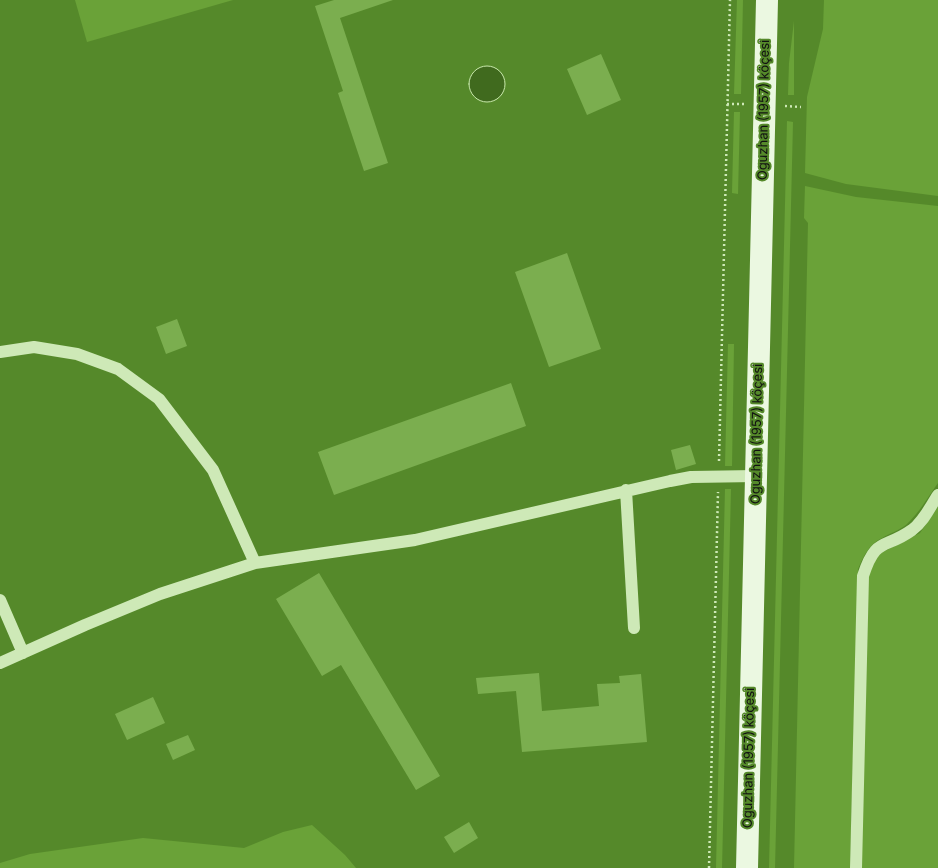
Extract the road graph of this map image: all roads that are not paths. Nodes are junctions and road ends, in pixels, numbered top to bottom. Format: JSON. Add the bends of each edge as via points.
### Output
{"nodes":[{"id":1,"x":766,"y":0,"type":"edge"},
{"id":2,"x":0,"y":352,"type":"edge"},
{"id":3,"x":756,"y":476,"type":"junction"},
{"id":4,"x":626,"y":490,"type":"junction"},
{"id":5,"x":938,"y":495,"type":"edge"},
{"id":6,"x":255,"y":563,"type":"junction"},
{"id":7,"x":0,"y":600,"type":"edge"},
{"id":8,"x":634,"y":628,"type":"dead end"},
{"id":9,"x":24,"y":653,"type":"junction"},
{"id":10,"x":0,"y":663,"type":"edge"},
{"id":11,"x":747,"y":868,"type":"edge"},
{"id":12,"x":856,"y":868,"type":"edge"}],
"edges":[{"from":1,"to":3,"type":"main road","name":"Oguzhan (1957) köçesi"},
{"from":2,"to":6,"type":"lane","via":[[34,347],[77,354],[118,369],[159,399],[213,470]]},
{"from":3,"to":4,"type":"lane","via":[[691,478]]},
{"from":3,"to":11,"type":"main road","name":"Oguzhan (1957) köçesi"},
{"from":4,"to":6,"type":"lane","via":[[415,540]]},
{"from":4,"to":8,"type":"lane"},
{"from":5,"to":12,"type":"lane","via":[[910,531],[876,548],[869,558],[863,576]]},
{"from":6,"to":9,"type":"lane","via":[[160,594],[85,624]]},
{"from":7,"to":9,"type":"lane"},
{"from":9,"to":10,"type":"lane"}]}
